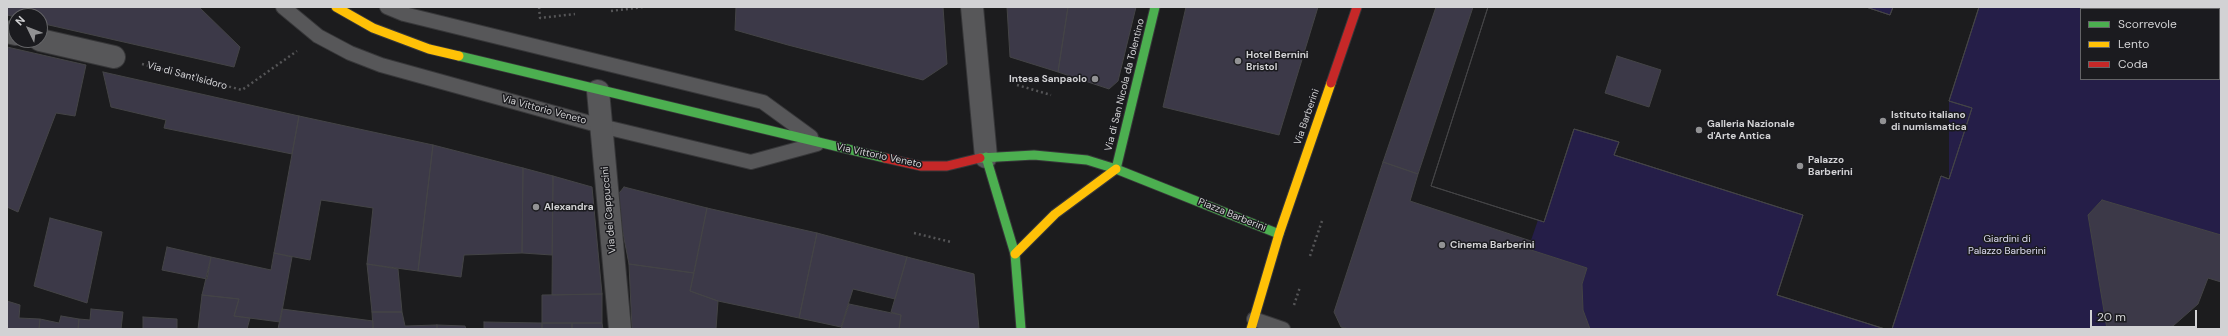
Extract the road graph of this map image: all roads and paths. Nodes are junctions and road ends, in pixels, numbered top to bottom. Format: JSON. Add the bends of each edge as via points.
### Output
{"nodes":[{"id":1,"x":283,"y":7,"type":"edge"},
{"id":2,"x":336,"y":7,"type":"edge"},
{"id":3,"x":387,"y":7,"type":"edge"},
{"id":4,"x":539,"y":7,"type":"edge"},
{"id":5,"x":642,"y":7,"type":"edge"},
{"id":6,"x":972,"y":7,"type":"edge"},
{"id":7,"x":1155,"y":7,"type":"edge"},
{"id":8,"x":1357,"y":7,"type":"edge"},
{"id":9,"x":611,"y":11,"type":"dead end"},
{"id":10,"x":575,"y":14,"type":"dead end"},
{"id":11,"x":318,"y":36,"type":"junction"},
{"id":12,"x":48,"y":42,"type":"edge"},
{"id":13,"x":114,"y":57,"type":"joint"},
{"id":14,"x":1017,"y":84,"type":"dead end"},
{"id":15,"x":598,"y":91,"type":"junction"},
{"id":16,"x":1051,"y":95,"type":"dead end"},
{"id":17,"x":601,"y":126,"type":"junction"},
{"id":18,"x":820,"y":143,"type":"junction"},
{"id":19,"x":986,"y":157,"type":"junction"},
{"id":20,"x":1116,"y":168,"type":"junction"},
{"id":21,"x":1322,"y":221,"type":"dead end"},
{"id":22,"x":914,"y":233,"type":"dead end"},
{"id":23,"x":1279,"y":234,"type":"junction"},
{"id":24,"x":951,"y":242,"type":"dead end"},
{"id":25,"x":1015,"y":254,"type":"junction"},
{"id":26,"x":1310,"y":256,"type":"dead end"},
{"id":27,"x":1252,"y":324,"type":"edge"},
{"id":28,"x":620,"y":329,"type":"edge"},
{"id":29,"x":1021,"y":329,"type":"edge"},
{"id":30,"x":1283,"y":329,"type":"edge"}],
"edges":[{"from":1,"to":11,"type":"lane","name":"Via Vittorio Veneto"},
{"from":2,"to":15,"type":"street","name":"Via Vittorio Veneto","via":[[401,40]]},
{"from":3,"to":18,"type":"lane","name":"Via Vittorio Veneto","via":[[404,14],[763,102]]},
{"from":4,"to":10,"type":"path","via":[[540,18]]},
{"from":5,"to":9,"type":"path"},
{"from":6,"to":19,"type":"street"},
{"from":7,"to":20,"type":"street","name":"Via di San Nicola da Tolentino"},
{"from":8,"to":23,"type":"street","name":"Via Barberini"},
{"from":11,"to":13,"type":"path","name":"Via di Sant'Isidoro","via":[[242,90]]},
{"from":11,"to":17,"type":"lane","name":"Via Vittorio Veneto","via":[[350,53],[381,65]]},
{"from":12,"to":13,"type":"street"},
{"from":14,"to":16,"type":"path"},
{"from":15,"to":17,"type":"street","name":"Via dei Cappuccini"},
{"from":15,"to":18,"type":"street","name":"Via Vittorio Veneto"},
{"from":17,"to":18,"type":"lane","name":"Via Vittorio Veneto","via":[[751,162]]},
{"from":17,"to":28,"type":"street","name":"Via dei Cappuccini"},
{"from":18,"to":19,"type":"street","name":"Via Vittorio Veneto","via":[[921,166],[947,166]]},
{"from":19,"to":20,"type":"street","name":"Piazza Barberini","via":[[1056,156]]},
{"from":19,"to":25,"type":"street"},
{"from":20,"to":23,"type":"street","name":"Piazza Barberini"},
{"from":20,"to":25,"type":"street","via":[[1055,214]]},
{"from":21,"to":26,"type":"path"},
{"from":22,"to":24,"type":"path"},
{"from":23,"to":27,"type":"street","name":"Piazza Barberini"},
{"from":25,"to":29,"type":"street"},
{"from":27,"to":30,"type":"lane"}]}
